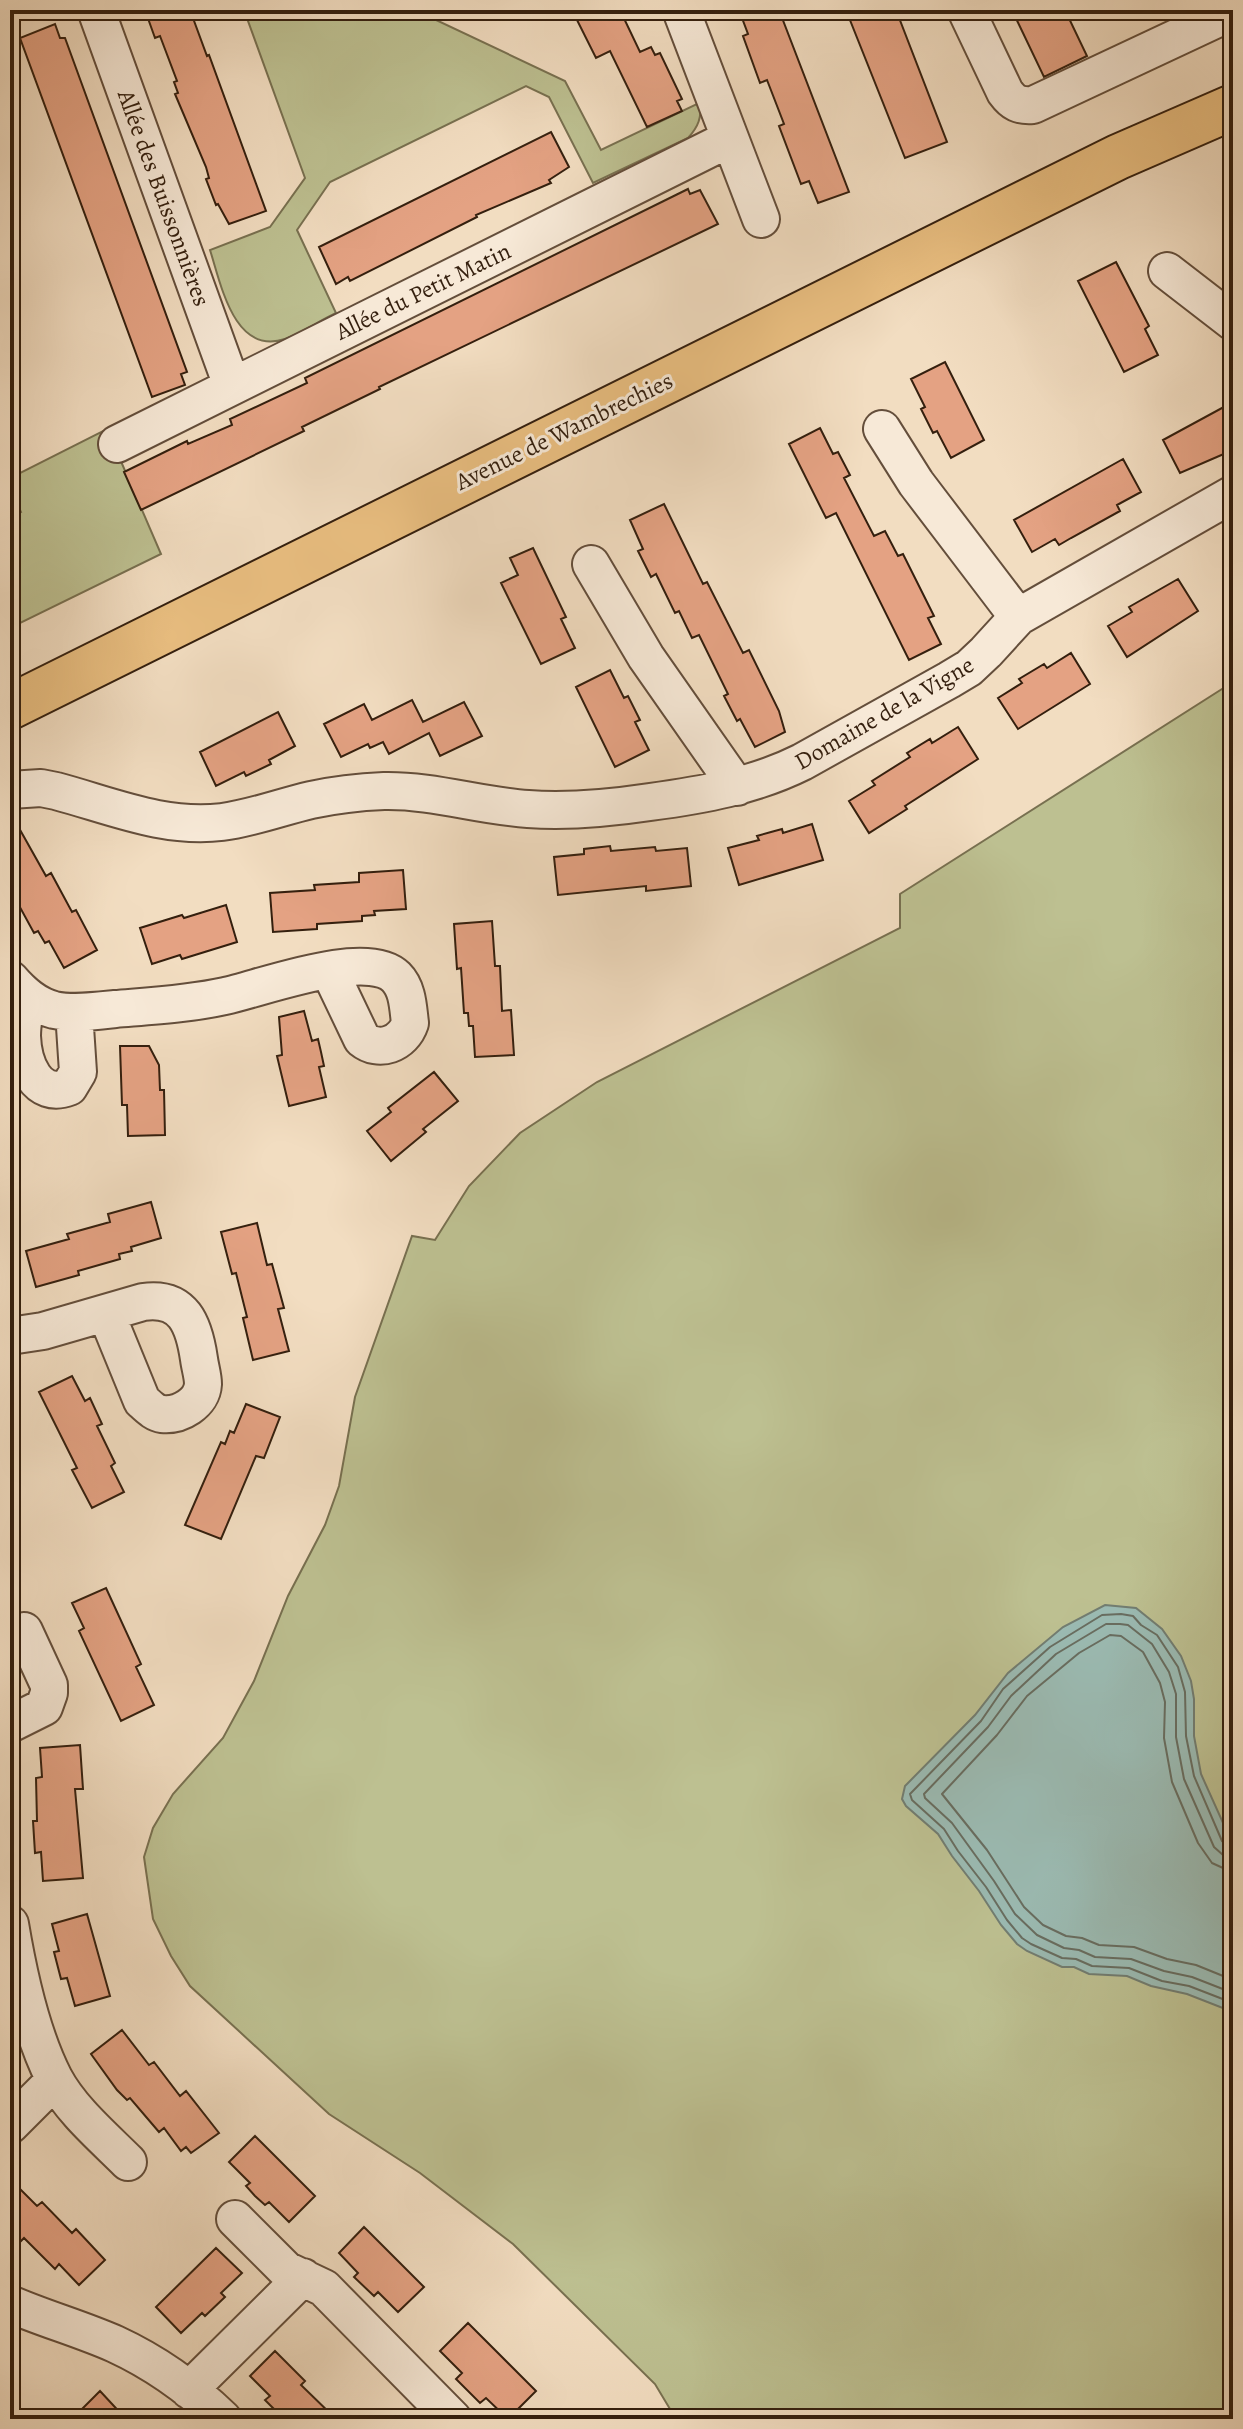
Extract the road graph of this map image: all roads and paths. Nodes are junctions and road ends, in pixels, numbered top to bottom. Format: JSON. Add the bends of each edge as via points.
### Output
{"nodes":[{"id":1,"x":96,"y":10,"type":"edge"},
{"id":2,"x":681,"y":10,"type":"edge"},
{"id":3,"x":966,"y":10,"type":"edge"},
{"id":4,"x":1226,"y":10,"type":"edge"},
{"id":5,"x":1233,"y":88,"type":"edge"},
{"id":6,"x":1233,"y":107,"type":"edge"},
{"id":7,"x":729,"y":139,"type":"junction"},
{"id":8,"x":1118,"y":157,"type":"junction"},
{"id":9,"x":761,"y":219,"type":"dead end"},
{"id":10,"x":1167,"y":271,"type":"dead end"},
{"id":11,"x":1233,"y":322,"type":"edge"},
{"id":12,"x":232,"y":386,"type":"junction"},
{"id":13,"x":882,"y":429,"type":"dead end"},
{"id":14,"x":117,"y":444,"type":"dead end"},
{"id":15,"x":1233,"y":494,"type":"edge"},
{"id":16,"x":591,"y":564,"type":"dead end"},
{"id":17,"x":1018,"y":617,"type":"junction"},
{"id":18,"x":10,"y":707,"type":"edge"},
{"id":19,"x":737,"y":787,"type":"junction"},
{"id":20,"x":10,"y":790,"type":"edge"},
{"id":21,"x":329,"y":970,"type":"dead end"},
{"id":22,"x":18,"y":988,"type":"edge"},
{"id":23,"x":74,"y":1012,"type":"junction"},
{"id":24,"x":106,"y":1313,"type":"dead end"},
{"id":25,"x":10,"y":1336,"type":"edge"},
{"id":26,"x":10,"y":1637,"type":"edge"},
{"id":27,"x":10,"y":1724,"type":"edge"},
{"id":28,"x":10,"y":1924,"type":"edge"},
{"id":29,"x":55,"y":2080,"type":"junction"},
{"id":30,"x":10,"y":2125,"type":"edge"},
{"id":31,"x":128,"y":2162,"type":"dead end"},
{"id":32,"x":235,"y":2219,"type":"dead end"},
{"id":33,"x":303,"y":2277,"type":"junction"},
{"id":34,"x":10,"y":2304,"type":"edge"},
{"id":35,"x":189,"y":2390,"type":"junction"},
{"id":36,"x":223,"y":2419,"type":"edge"},
{"id":37,"x":453,"y":2419,"type":"edge"}],
"edges":[{"from":1,"to":12,"type":"street","name":"Allée des Buissonnières"},
{"from":2,"to":7,"type":"street"},
{"from":3,"to":4,"type":"street","via":[[1005,92],[1020,106],[1046,99],[1223,16]]},
{"from":5,"to":8,"type":"main road","name":"Avenue de Wambrechies"},
{"from":6,"to":8,"type":"main road","name":"Avenue de Wambrechies"},
{"from":7,"to":9,"type":"street"},
{"from":7,"to":12,"type":"street","name":"Allée du Petit Matin"},
{"from":8,"to":18,"type":"main road","name":"Avenue de Wambrechies"},
{"from":10,"to":11,"type":"street"},
{"from":12,"to":14,"type":"street","name":"Allée du Petit Matin"},
{"from":13,"to":17,"type":"street","via":[[916,483]]},
{"from":15,"to":17,"type":"street","name":"Domaine de la Vigne"},
{"from":16,"to":19,"type":"street","via":[[646,657]]},
{"from":17,"to":19,"type":"street","name":"Domaine de la Vigne","via":[[969,668],[793,767]]},
{"from":19,"to":20,"type":"street","name":"Domaine de la Vigne","via":[[559,810],[380,791],[200,823],[153,820],[41,788]]},
{"from":21,"to":23,"type":"street","via":[[222,997]]},
{"from":22,"to":23,"type":"street","via":[[55,1010]]},
{"from":22,"to":23,"type":"street","via":[[30,1074],[52,1089],[69,1087],[78,1072]]},
{"from":24,"to":25,"type":"street"},
{"from":26,"to":27,"type":"street","via":[[24,1631],[49,1693],[44,1707]]},
{"from":28,"to":29,"type":"street","via":[[28,2004]]},
{"from":29,"to":30,"type":"street"},
{"from":29,"to":31,"type":"street"},
{"from":32,"to":33,"type":"street","via":[[278,2264]]},
{"from":33,"to":35,"type":"street"},
{"from":33,"to":37,"type":"street","via":[[324,2288]]},
{"from":34,"to":35,"type":"street","via":[[115,2344]]},
{"from":35,"to":36,"type":"street"}]}
